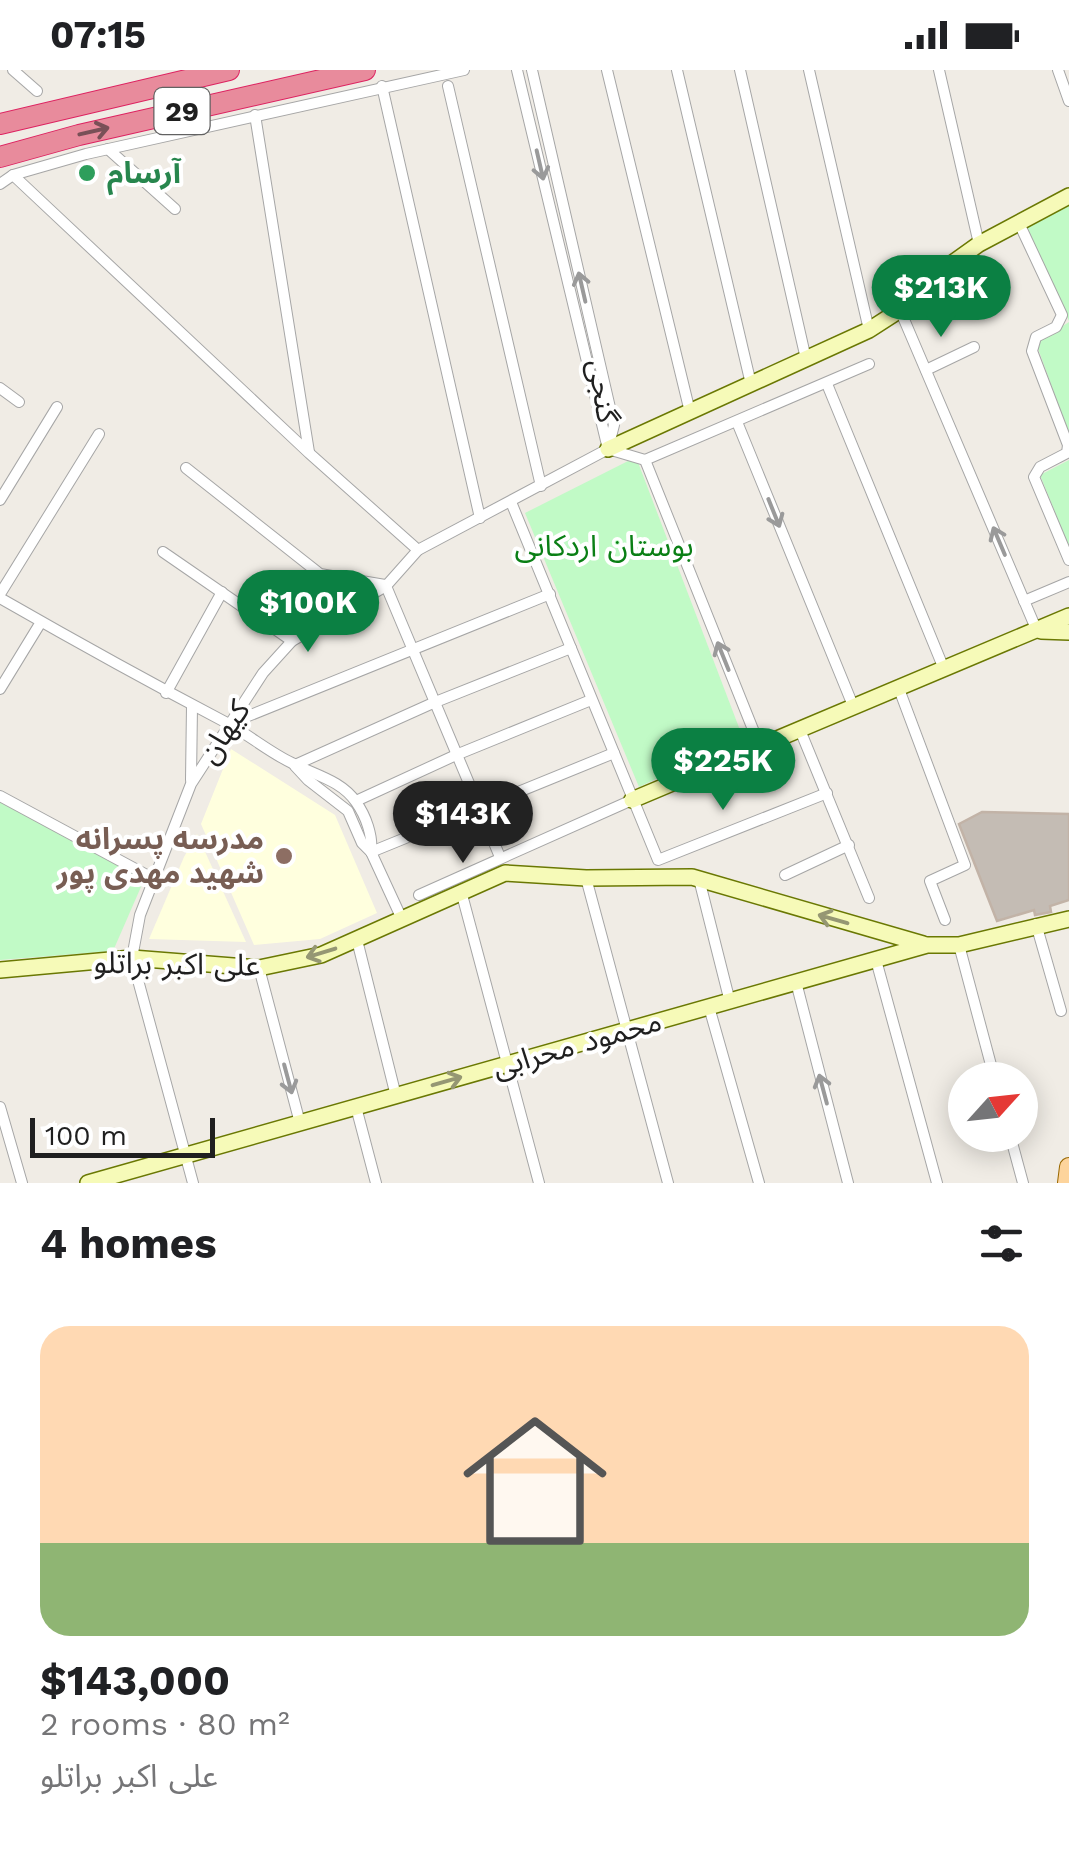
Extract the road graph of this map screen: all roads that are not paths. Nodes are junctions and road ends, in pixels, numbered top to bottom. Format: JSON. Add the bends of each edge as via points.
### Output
{"nodes":[{"id":1,"x":13,"y":70,"type":"edge"},
{"id":2,"x":229,"y":70,"type":"edge"},
{"id":3,"x":366,"y":70,"type":"edge"},
{"id":4,"x":464,"y":70,"type":"edge"},
{"id":5,"x":518,"y":70,"type":"edge"},
{"id":6,"x":532,"y":70,"type":"edge"},
{"id":7,"x":607,"y":70,"type":"edge"},
{"id":8,"x":677,"y":70,"type":"edge"},
{"id":9,"x":740,"y":70,"type":"edge"},
{"id":10,"x":809,"y":70,"type":"edge"},
{"id":11,"x":939,"y":70,"type":"edge"},
{"id":12,"x":1058,"y":70,"type":"edge"},
{"id":13,"x":382,"y":86,"type":"junction"},
{"id":14,"x":448,"y":86,"type":"dead end"},
{"id":15,"x":37,"y":91,"type":"dead end"},
{"id":16,"x":1069,"y":101,"type":"edge"},
{"id":17,"x":255,"y":115,"type":"junction"},
{"id":18,"x":0,"y":124,"type":"edge"},
{"id":19,"x":108,"y":149,"type":"junction"},
{"id":20,"x":0,"y":157,"type":"edge"},
{"id":21,"x":14,"y":176,"type":"junction"},
{"id":22,"x":0,"y":183,"type":"edge"},
{"id":23,"x":1069,"y":196,"type":"edge"},
{"id":24,"x":174,"y":209,"type":"dead end"},
{"id":25,"x":1018,"y":220,"type":"junction"},
{"id":26,"x":979,"y":244,"type":"junction"},
{"id":27,"x":900,"y":310,"type":"junction"},
{"id":28,"x":869,"y":330,"type":"junction"},
{"id":29,"x":974,"y":347,"type":"dead end"},
{"id":30,"x":806,"y":359,"type":"junction"},
{"id":31,"x":868,"y":364,"type":"dead end"},
{"id":32,"x":926,"y":370,"type":"junction"},
{"id":33,"x":750,"y":384,"type":"junction"},
{"id":34,"x":827,"y":384,"type":"junction"},
{"id":35,"x":0,"y":388,"type":"edge"},
{"id":36,"x":20,"y":402,"type":"dead end"},
{"id":37,"x":57,"y":407,"type":"dead end"},
{"id":38,"x":690,"y":412,"type":"junction"},
{"id":39,"x":737,"y":422,"type":"junction"},
{"id":40,"x":99,"y":434,"type":"dead end"},
{"id":41,"x":608,"y":450,"type":"junction"},
{"id":42,"x":309,"y":453,"type":"junction"},
{"id":43,"x":644,"y":460,"type":"junction"},
{"id":44,"x":186,"y":468,"type":"dead end"},
{"id":45,"x":541,"y":486,"type":"junction"},
{"id":46,"x":0,"y":500,"type":"edge"},
{"id":47,"x":511,"y":502,"type":"junction"},
{"id":48,"x":480,"y":518,"type":"junction"},
{"id":49,"x":418,"y":550,"type":"junction"},
{"id":50,"x":162,"y":552,"type":"dead end"},
{"id":51,"x":1069,"y":560,"type":"edge"},
{"id":52,"x":1069,"y":582,"type":"edge"},
{"id":53,"x":386,"y":586,"type":"junction"},
{"id":54,"x":222,"y":592,"type":"junction"},
{"id":55,"x":550,"y":594,"type":"junction"},
{"id":56,"x":0,"y":596,"type":"edge"},
{"id":57,"x":1024,"y":601,"type":"junction"},
{"id":58,"x":1069,"y":616,"type":"edge"},
{"id":59,"x":41,"y":622,"type":"junction"},
{"id":60,"x":1037,"y":631,"type":"junction"},
{"id":61,"x":1069,"y":632,"type":"edge"},
{"id":62,"x":292,"y":641,"type":"junction"},
{"id":63,"x":571,"y":648,"type":"junction"},
{"id":64,"x":412,"y":650,"type":"junction"},
{"id":65,"x":944,"y":670,"type":"junction"},
{"id":66,"x":0,"y":688,"type":"edge"},
{"id":67,"x":899,"y":688,"type":"junction"},
{"id":68,"x":166,"y":694,"type":"junction"},
{"id":69,"x":592,"y":700,"type":"junction"},
{"id":70,"x":433,"y":703,"type":"junction"},
{"id":71,"x":192,"y":706,"type":"junction"},
{"id":72,"x":854,"y":708,"type":"junction"},
{"id":73,"x":229,"y":724,"type":"junction"},
{"id":74,"x":800,"y":730,"type":"junction"},
{"id":75,"x":760,"y":747,"type":"junction"},
{"id":76,"x":456,"y":754,"type":"junction"},
{"id":77,"x":614,"y":754,"type":"junction"},
{"id":78,"x":294,"y":765,"type":"junction"},
{"id":79,"x":191,"y":784,"type":"junction"},
{"id":80,"x":827,"y":793,"type":"junction"},
{"id":81,"x":0,"y":796,"type":"edge"},
{"id":82,"x":632,"y":800,"type":"junction"},
{"id":83,"x":356,"y":801,"type":"junction"},
{"id":84,"x":478,"y":808,"type":"junction"},
{"id":85,"x":849,"y":845,"type":"junction"},
{"id":86,"x":371,"y":852,"type":"junction"},
{"id":87,"x":500,"y":857,"type":"junction"},
{"id":88,"x":785,"y":875,"type":"dead end"},
{"id":89,"x":586,"y":878,"type":"junction"},
{"id":90,"x":154,"y":879,"type":"junction"},
{"id":91,"x":698,"y":879,"type":"junction"},
{"id":92,"x":461,"y":891,"type":"junction"},
{"id":93,"x":418,"y":895,"type":"dead end"},
{"id":94,"x":869,"y":898,"type":"dead end"},
{"id":95,"x":401,"y":917,"type":"junction"},
{"id":96,"x":1069,"y":918,"type":"edge"},
{"id":97,"x":944,"y":920,"type":"dead end"},
{"id":98,"x":1036,"y":924,"type":"junction"},
{"id":99,"x":358,"y":940,"type":"junction"},
{"id":100,"x":959,"y":945,"type":"junction"},
{"id":101,"x":927,"y":946,"type":"junction"},
{"id":102,"x":132,"y":958,"type":"junction"},
{"id":103,"x":876,"y":960,"type":"junction"},
{"id":104,"x":259,"y":968,"type":"junction"},
{"id":105,"x":0,"y":970,"type":"edge"},
{"id":106,"x":796,"y":982,"type":"junction"},
{"id":107,"x":730,"y":1002,"type":"junction"},
{"id":108,"x":709,"y":1007,"type":"junction"},
{"id":109,"x":1061,"y":1011,"type":"dead end"},
{"id":110,"x":627,"y":1030,"type":"junction"},
{"id":111,"x":990,"y":1062,"type":"edge"},
{"id":112,"x":507,"y":1064,"type":"junction"},
{"id":113,"x":396,"y":1096,"type":"junction"},
{"id":114,"x":0,"y":1106,"type":"edge"},
{"id":115,"x":356,"y":1107,"type":"junction"},
{"id":116,"x":300,"y":1123,"type":"junction"},
{"id":117,"x":1015,"y":1152,"type":"edge"},
{"id":118,"x":185,"y":1155,"type":"junction"},
{"id":119,"x":1069,"y":1167,"type":"edge"},
{"id":120,"x":22,"y":1183,"type":"edge"},
{"id":121,"x":88,"y":1183,"type":"edge"},
{"id":122,"x":193,"y":1183,"type":"edge"},
{"id":123,"x":376,"y":1183,"type":"edge"},
{"id":124,"x":539,"y":1183,"type":"edge"},
{"id":125,"x":668,"y":1183,"type":"edge"},
{"id":126,"x":759,"y":1183,"type":"edge"},
{"id":127,"x":848,"y":1183,"type":"edge"},
{"id":128,"x":936,"y":1183,"type":"edge"},
{"id":129,"x":1023,"y":1183,"type":"edge"},
{"id":130,"x":1067,"y":1183,"type":"edge"}],
"edges":[{"from":1,"to":15,"type":"street"},
{"from":2,"to":18,"type":"highway","number":"29"},
{"from":20,"to":3,"type":"highway","number":"29","one_way":true},
{"from":4,"to":13,"type":"street"},
{"from":5,"to":41,"type":"street","name":"گنجی","one_way":true},
{"from":41,"to":6,"type":"street","name":"گنجی","one_way":true,"via":[[614,425]]},
{"from":7,"to":38,"type":"street"},
{"from":8,"to":33,"type":"street"},
{"from":9,"to":30,"type":"street"},
{"from":10,"to":28,"type":"street"},
{"from":11,"to":26,"type":"street"},
{"from":12,"to":16,"type":"street"},
{"from":13,"to":17,"type":"street"},
{"from":13,"to":48,"type":"street"},
{"from":14,"to":45,"type":"street"},
{"from":17,"to":19,"type":"street"},
{"from":17,"to":42,"type":"street"},
{"from":19,"to":21,"type":"street"},
{"from":19,"to":24,"type":"street"},
{"from":21,"to":22,"type":"street"},
{"from":21,"to":42,"type":"street"},
{"from":23,"to":25,"type":"street","name":"کیهان"},
{"from":25,"to":26,"type":"street","name":"کیهان"},
{"from":25,"to":51,"type":"street","via":[[1062,315],[1056,328],[1036,337],[1032,350],[1067,452],[1034,478]]},
{"from":26,"to":27,"type":"street","name":"کیهان"},
{"from":27,"to":28,"type":"street","name":"کیهان"},
{"from":27,"to":32,"type":"street"},
{"from":28,"to":30,"type":"street","name":"کیهان"},
{"from":29,"to":32,"type":"street"},
{"from":30,"to":33,"type":"street","name":"کیهان"},
{"from":31,"to":34,"type":"street"},
{"from":57,"to":32,"type":"street","one_way":true},
{"from":33,"to":38,"type":"street","name":"کیهان"},
{"from":34,"to":39,"type":"street"},
{"from":34,"to":65,"type":"street"},
{"from":35,"to":36,"type":"street"},
{"from":37,"to":46,"type":"street"},
{"from":38,"to":41,"type":"street","name":"کیهان"},
{"from":39,"to":43,"type":"street"},
{"from":39,"to":72,"type":"street","one_way":true},
{"from":40,"to":56,"type":"street"},
{"from":41,"to":43,"type":"street"},
{"from":41,"to":45,"type":"street","name":"کیهان"},
{"from":42,"to":49,"type":"street"},
{"from":75,"to":43,"type":"street","one_way":true},
{"from":44,"to":53,"type":"street","via":[[320,574]]},
{"from":45,"to":47,"type":"street","name":"کیهان"},
{"from":47,"to":48,"type":"street","name":"کیهان"},
{"from":47,"to":55,"type":"street"},
{"from":48,"to":49,"type":"street","name":"کیهان"},
{"from":49,"to":53,"type":"street","name":"کیهان"},
{"from":50,"to":54,"type":"street"},
{"from":52,"to":57,"type":"street"},
{"from":53,"to":62,"type":"street","name":"کیهان"},
{"from":53,"to":64,"type":"street"},
{"from":54,"to":62,"type":"street"},
{"from":54,"to":68,"type":"street"},
{"from":55,"to":63,"type":"street"},
{"from":55,"to":64,"type":"street"},
{"from":56,"to":59,"type":"street"},
{"from":57,"to":60,"type":"street"},
{"from":58,"to":60,"type":"street"},
{"from":59,"to":66,"type":"street"},
{"from":59,"to":68,"type":"street"},
{"from":60,"to":61,"type":"street"},
{"from":60,"to":65,"type":"street"},
{"from":62,"to":73,"type":"street","name":"کیهان"},
{"from":63,"to":69,"type":"street"},
{"from":63,"to":70,"type":"street"},
{"from":64,"to":70,"type":"street"},
{"from":64,"to":73,"type":"street"},
{"from":65,"to":67,"type":"street"},
{"from":67,"to":72,"type":"street"},
{"from":67,"to":97,"type":"street","via":[[965,865],[930,882]]},
{"from":68,"to":71,"type":"street"},
{"from":69,"to":76,"type":"street"},
{"from":69,"to":77,"type":"street"},
{"from":70,"to":76,"type":"street"},
{"from":70,"to":78,"type":"street"},
{"from":71,"to":73,"type":"street"},
{"from":71,"to":79,"type":"street"},
{"from":72,"to":74,"type":"street"},
{"from":73,"to":78,"type":"street"},
{"from":73,"to":79,"type":"street","name":"کیهان"},
{"from":74,"to":75,"type":"street"},
{"from":74,"to":80,"type":"street"},
{"from":75,"to":82,"type":"street"},
{"from":76,"to":83,"type":"street"},
{"from":76,"to":84,"type":"street"},
{"from":77,"to":82,"type":"street"},
{"from":77,"to":84,"type":"street"},
{"from":78,"to":83,"type":"street","via":[[316,771]]},
{"from":78,"to":86,"type":"street","via":[[348,811]]},
{"from":79,"to":90,"type":"street","name":"کیهان"},
{"from":80,"to":82,"type":"street","via":[[658,860]]},
{"from":80,"to":85,"type":"street"},
{"from":81,"to":90,"type":"street"},
{"from":82,"to":87,"type":"street"},
{"from":83,"to":86,"type":"street"},
{"from":84,"to":86,"type":"street"},
{"from":84,"to":87,"type":"street"},
{"from":85,"to":88,"type":"street"},
{"from":85,"to":94,"type":"street"},
{"from":86,"to":95,"type":"street"},
{"from":87,"to":93,"type":"street"},
{"from":89,"to":91,"type":"street","name":"علی اکبر براتلو"},
{"from":89,"to":92,"type":"street","name":"علی اکبر براتلو","via":[[505,873]]},
{"from":89,"to":110,"type":"street"},
{"from":90,"to":102,"type":"street","name":"کیهان"},
{"from":101,"to":91,"type":"street","name":"علی اکبر براتلو","one_way":true},
{"from":91,"to":107,"type":"street"},
{"from":92,"to":95,"type":"street","name":"علی اکبر براتلو"},
{"from":92,"to":112,"type":"street"},
{"from":95,"to":99,"type":"street","name":"علی اکبر براتلو"},
{"from":96,"to":98,"type":"street","name":"محمود محرابی"},
{"from":98,"to":100,"type":"street","name":"محمود محرابی"},
{"from":98,"to":109,"type":"street"},
{"from":99,"to":104,"type":"street","name":"علی اکبر براتلو","one_way":true},
{"from":99,"to":113,"type":"street"},
{"from":100,"to":101,"type":"street","name":"محمود محرابی"},
{"from":100,"to":111,"type":"street"},
{"from":101,"to":103,"type":"street","name":"محمود محرابی"},
{"from":102,"to":104,"type":"street","name":"علی اکبر براتلو"},
{"from":102,"to":105,"type":"street","name":"علی اکبر براتلو"},
{"from":102,"to":118,"type":"street"},
{"from":103,"to":106,"type":"street","name":"محمود محرابی"},
{"from":103,"to":128,"type":"street"},
{"from":104,"to":116,"type":"street","one_way":true},
{"from":106,"to":107,"type":"street","name":"محمود محرابی"},
{"from":127,"to":106,"type":"street","one_way":true},
{"from":107,"to":108,"type":"street","name":"محمود محرابی"},
{"from":108,"to":110,"type":"street","name":"محمود محرابی"},
{"from":108,"to":126,"type":"street"},
{"from":110,"to":112,"type":"street","name":"محمود محرابی"},
{"from":110,"to":125,"type":"street"},
{"from":113,"to":112,"type":"street","name":"محمود محرابی","one_way":true},
{"from":112,"to":124,"type":"street"},
{"from":113,"to":115,"type":"street","name":"محمود محرابی"},
{"from":114,"to":120,"type":"street"},
{"from":115,"to":116,"type":"street","name":"محمود محرابی"},
{"from":115,"to":123,"type":"street"},
{"from":116,"to":118,"type":"street","name":"محمود محرابی"},
{"from":117,"to":129,"type":"street"},
{"from":118,"to":121,"type":"street","name":"محمود محرابی"},
{"from":118,"to":122,"type":"street"},
{"from":119,"to":130,"type":"main road"}]}
